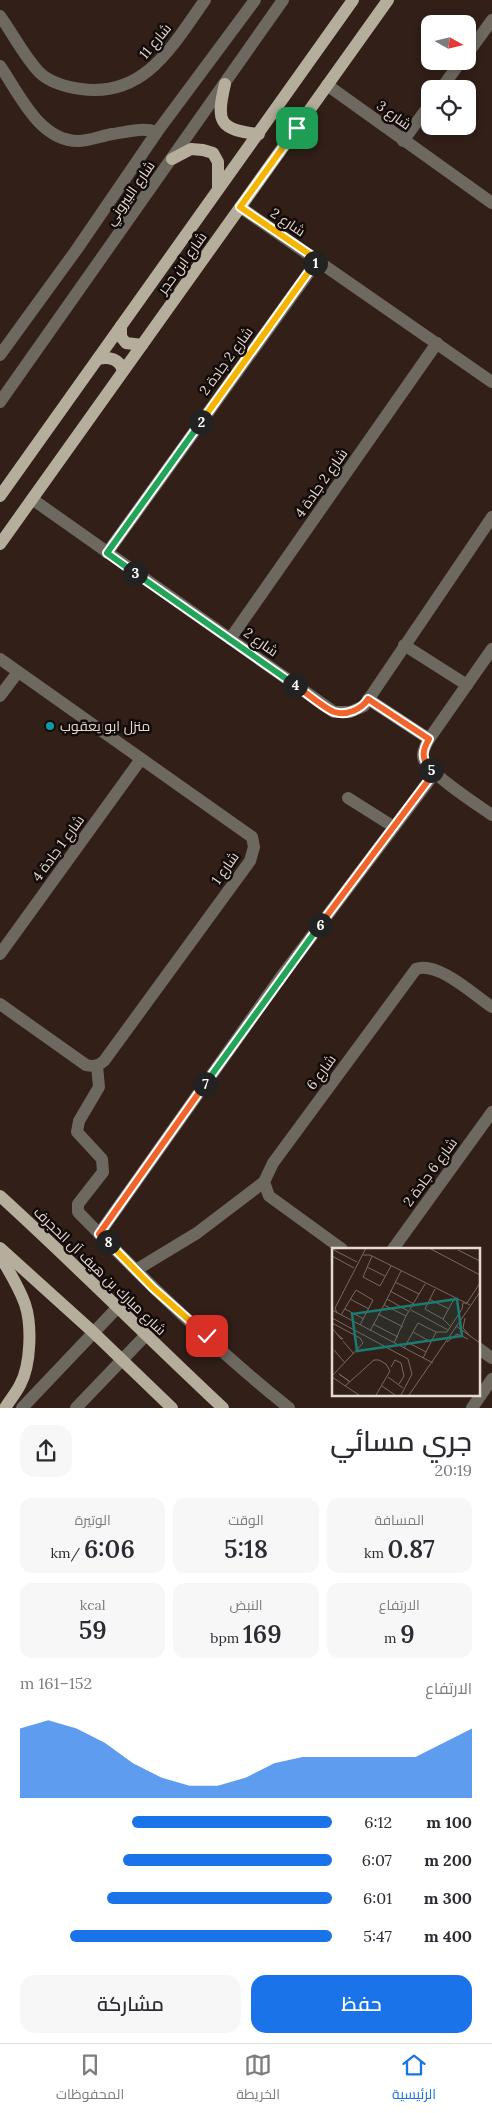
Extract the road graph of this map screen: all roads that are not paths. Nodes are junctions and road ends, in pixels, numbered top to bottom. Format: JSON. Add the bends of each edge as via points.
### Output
{"nodes":[{"id":1,"x":205,"y":0,"type":"edge"},
{"id":2,"x":255,"y":0,"type":"edge"},
{"id":3,"x":283,"y":0,"type":"edge"},
{"id":4,"x":353,"y":0,"type":"edge"},
{"id":5,"x":388,"y":0,"type":"edge"},
{"id":6,"x":0,"y":16,"type":"edge"},
{"id":7,"x":492,"y":20,"type":"edge"},
{"id":8,"x":476,"y":42,"type":"edge"},
{"id":9,"x":0,"y":66,"type":"edge"},
{"id":10,"x":225,"y":84,"type":"junction"},
{"id":11,"x":327,"y":85,"type":"junction"},
{"id":12,"x":421,"y":116,"type":"edge"},
{"id":13,"x":158,"y":132,"type":"junction"},
{"id":14,"x":258,"y":134,"type":"junction"},
{"id":15,"x":403,"y":140,"type":"junction"},
{"id":16,"x":172,"y":159,"type":"junction"},
{"id":17,"x":218,"y":188,"type":"junction"},
{"id":18,"x":492,"y":203,"type":"edge"},
{"id":19,"x":240,"y":207,"type":"junction"},
{"id":20,"x":318,"y":260,"type":"junction"},
{"id":21,"x":121,"y":326,"type":"junction"},
{"id":22,"x":437,"y":343,"type":"junction"},
{"id":23,"x":142,"y":345,"type":"junction"},
{"id":24,"x":0,"y":355,"type":"edge"},
{"id":25,"x":98,"y":359,"type":"junction"},
{"id":26,"x":123,"y":371,"type":"junction"},
{"id":27,"x":492,"y":382,"type":"edge"},
{"id":28,"x":0,"y":402,"type":"edge"},
{"id":29,"x":0,"y":496,"type":"edge"},
{"id":30,"x":32,"y":499,"type":"junction"},
{"id":31,"x":492,"y":517,"type":"edge"},
{"id":32,"x":0,"y":544,"type":"edge"},
{"id":33,"x":107,"y":553,"type":"junction"},
{"id":34,"x":230,"y":639,"type":"junction"},
{"id":35,"x":404,"y":645,"type":"junction"},
{"id":36,"x":492,"y":650,"type":"edge"},
{"id":37,"x":0,"y":659,"type":"edge"},
{"id":38,"x":18,"y":672,"type":"junction"},
{"id":39,"x":467,"y":685,"type":"junction"},
{"id":40,"x":0,"y":696,"type":"edge"},
{"id":41,"x":368,"y":699,"type":"junction"},
{"id":42,"x":429,"y":739,"type":"junction"},
{"id":43,"x":141,"y":759,"type":"junction"},
{"id":44,"x":434,"y":773,"type":"junction"},
{"id":45,"x":348,"y":798,"type":"dead end"},
{"id":46,"x":492,"y":815,"type":"edge"},
{"id":47,"x":394,"y":827,"type":"junction"},
{"id":48,"x":0,"y":954,"type":"edge"},
{"id":49,"x":0,"y":1004,"type":"edge"},
{"id":50,"x":492,"y":1007,"type":"edge"},
{"id":51,"x":96,"y":1066,"type":"junction"},
{"id":52,"x":492,"y":1112,"type":"edge"},
{"id":53,"x":264,"y":1182,"type":"junction"},
{"id":54,"x":0,"y":1196,"type":"edge"},
{"id":55,"x":99,"y":1234,"type":"junction"},
{"id":56,"x":0,"y":1248,"type":"edge"},
{"id":57,"x":341,"y":1248,"type":"edge"},
{"id":58,"x":394,"y":1248,"type":"edge"},
{"id":59,"x":0,"y":1256,"type":"edge"},
{"id":60,"x":136,"y":1270,"type":"junction"},
{"id":61,"x":117,"y":1308,"type":"junction"},
{"id":62,"x":93,"y":1332,"type":"junction"},
{"id":63,"x":146,"y":1336,"type":"junction"},
{"id":64,"x":480,"y":1349,"type":"edge"},
{"id":65,"x":492,"y":1358,"type":"edge"},
{"id":66,"x":122,"y":1360,"type":"junction"},
{"id":67,"x":492,"y":1379,"type":"edge"},
{"id":68,"x":5,"y":1408,"type":"edge"},
{"id":69,"x":22,"y":1408,"type":"edge"},
{"id":70,"x":76,"y":1408,"type":"edge"},
{"id":71,"x":172,"y":1408,"type":"edge"},
{"id":72,"x":223,"y":1408,"type":"edge"},
{"id":73,"x":289,"y":1408,"type":"edge"},
{"id":74,"x":472,"y":1408,"type":"edge"}],
"edges":[{"from":1,"to":6,"type":"street","name":"شارع 11","via":[[154,68],[131,82],[106,89],[70,88],[53,82],[40,73]]},
{"from":2,"to":13,"type":"street","name":"شارع البيروني"},
{"from":3,"to":10,"type":"street","name":"شارع البيروني"},
{"from":4,"to":14,"type":"main road","name":"شارع ابن حجر"},
{"from":5,"to":11,"type":"main road","name":"شارع ابن حجر"},
{"from":7,"to":8,"type":"street"},
{"from":9,"to":13,"type":"street","via":[[37,120],[61,137],[78,141],[141,129]]},
{"from":10,"to":14,"type":"main road","via":[[219,112],[222,122],[231,129]]},
{"from":10,"to":16,"type":"street","name":"شارع البيروني"},
{"from":11,"to":15,"type":"street","name":"شارع 3"},
{"from":11,"to":19,"type":"main road","name":"شارع ابن حجر"},
{"from":12,"to":15,"type":"street"},
{"from":13,"to":24,"type":"street","name":"شارع البيروني"},
{"from":14,"to":17,"type":"main road","name":"شارع ابن حجر"},
{"from":15,"to":18,"type":"street","name":"شارع 3"},
{"from":16,"to":17,"type":"main road","via":[[191,149],[212,153],[218,162]]},
{"from":16,"to":28,"type":"street","name":"شارع البيروني"},
{"from":17,"to":21,"type":"main road","name":"شارع ابن حجر"},
{"from":19,"to":20,"type":"street","name":"شارع 2"},
{"from":19,"to":23,"type":"main road","name":"شارع ابن حجر"},
{"from":20,"to":22,"type":"street","name":"شارع 2"},
{"from":20,"to":33,"type":"street","name":"شارع 2 جادة 2"},
{"from":21,"to":23,"type":"main road","via":[[121,337],[126,343]]},
{"from":21,"to":25,"type":"main road","name":"شارع ابن حجر"},
{"from":22,"to":27,"type":"street","name":"شارع 2"},
{"from":22,"to":34,"type":"street","name":"شارع 2 جادة 4"},
{"from":23,"to":26,"type":"main road","name":"شارع ابن حجر"},
{"from":25,"to":26,"type":"main road","via":[[115,359]]},
{"from":25,"to":29,"type":"main road","name":"شارع ابن حجر"},
{"from":26,"to":30,"type":"main road","name":"شارع ابن حجر"},
{"from":30,"to":32,"type":"main road","name":"شارع ابن حجر"},
{"from":30,"to":33,"type":"street","name":"شارع 2"},
{"from":31,"to":35,"type":"street","name":"شارع 2"},
{"from":33,"to":34,"type":"street","name":"شارع 2"},
{"from":34,"to":41,"type":"street","name":"شارع 2","via":[[334,712],[350,712],[364,706]]},
{"from":35,"to":39,"type":"street"},
{"from":35,"to":41,"type":"street","name":"شارع 2"},
{"from":36,"to":39,"type":"street"},
{"from":37,"to":38,"type":"street","name":"شارع 1"},
{"from":38,"to":40,"type":"street"},
{"from":38,"to":43,"type":"street","name":"شارع 1"},
{"from":39,"to":42,"type":"street"},
{"from":41,"to":42,"type":"street"},
{"from":42,"to":44,"type":"street","via":[[422,756]]},
{"from":43,"to":48,"type":"street","name":"شارع 1 جادة 4"},
{"from":43,"to":51,"type":"street","name":"شارع 1","via":[[252,837],[254,847],[250,861],[104,1061]]},
{"from":44,"to":46,"type":"street"},
{"from":44,"to":47,"type":"street"},
{"from":45,"to":47,"type":"street"},
{"from":47,"to":55,"type":"street","via":[[283,974]]},
{"from":49,"to":51,"type":"street","via":[[86,1065]]},
{"from":50,"to":53,"type":"street","name":"شارع 6","via":[[444,974],[427,968],[416,969],[273,1163]]},
{"from":51,"to":55,"type":"street","via":[[99,1087],[79,1121],[77,1132],[102,1159],[103,1172],[77,1208]]},
{"from":52,"to":58,"type":"street","name":"شارع 6 جادة 2"},
{"from":53,"to":57,"type":"street","via":[[269,1196]]},
{"from":53,"to":60,"type":"street","via":[[196,1233]]},
{"from":54,"to":61,"type":"main road","name":"شارع مبارك بن هيف آل الحجرف"},
{"from":55,"to":60,"type":"street"},
{"from":56,"to":62,"type":"main road"},
{"from":59,"to":68,"type":"main road","via":[[26,1306],[29,1336],[27,1364],[21,1384]]},
{"from":60,"to":73,"type":"street"},
{"from":61,"to":62,"type":"street"},
{"from":61,"to":63,"type":"main road","name":"شارع مبارك بن هيف آل الحجرف"},
{"from":62,"to":66,"type":"main road"},
{"from":62,"to":69,"type":"street"},
{"from":63,"to":66,"type":"street"},
{"from":63,"to":72,"type":"main road","name":"شارع مبارك بن هيف آل الحجرف"},
{"from":64,"to":65,"type":"street"},
{"from":66,"to":70,"type":"street"},
{"from":66,"to":71,"type":"main road"},
{"from":67,"to":74,"type":"street"}]}
